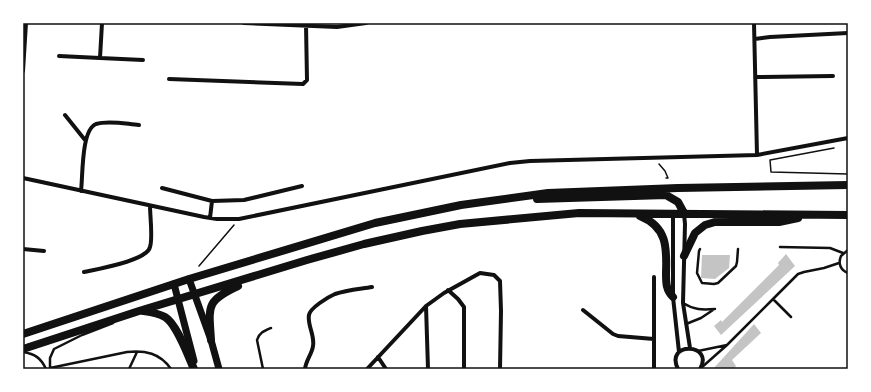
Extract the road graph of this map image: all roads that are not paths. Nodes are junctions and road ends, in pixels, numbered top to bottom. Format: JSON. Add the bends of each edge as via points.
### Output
{"nodes":[{"id":1,"x":26,"y":23,"type":"edge"},
{"id":2,"x":102,"y":23,"type":"edge"},
{"id":3,"x":244,"y":23,"type":"edge"},
{"id":4,"x":366,"y":23,"type":"edge"},
{"id":5,"x":754,"y":23,"type":"edge"},
{"id":6,"x":306,"y":26,"type":"junction"},
{"id":7,"x":848,"y":33,"type":"edge"},
{"id":8,"x":755,"y":39,"type":"junction"},
{"id":9,"x":59,"y":56,"type":"dead end"},
{"id":10,"x":100,"y":58,"type":"junction"},
{"id":11,"x":143,"y":60,"type":"dead end"},
{"id":12,"x":23,"y":71,"type":"edge"},
{"id":13,"x":834,"y":76,"type":"dead end"},
{"id":14,"x":756,"y":77,"type":"junction"},
{"id":15,"x":169,"y":79,"type":"dead end"},
{"id":16,"x":65,"y":115,"type":"dead end"},
{"id":17,"x":139,"y":125,"type":"dead end"},
{"id":18,"x":848,"y":138,"type":"edge"},
{"id":19,"x":85,"y":140,"type":"junction"},
{"id":20,"x":757,"y":155,"type":"junction"},
{"id":21,"x":23,"y":178,"type":"edge"},
{"id":22,"x":848,"y":185,"type":"edge"},
{"id":23,"x":302,"y":186,"type":"dead end"},
{"id":24,"x":162,"y":188,"type":"dead end"},
{"id":25,"x":704,"y":188,"type":"junction"},
{"id":26,"x":82,"y":191,"type":"junction"},
{"id":27,"x":674,"y":199,"type":"junction"},
{"id":28,"x":212,"y":200,"type":"junction"},
{"id":29,"x":494,"y":201,"type":"junction"},
{"id":30,"x":150,"y":206,"type":"junction"},
{"id":31,"x":684,"y":213,"type":"junction"},
{"id":32,"x":637,"y":214,"type":"junction"},
{"id":33,"x":673,"y":214,"type":"junction"},
{"id":34,"x":814,"y":214,"type":"junction"},
{"id":35,"x":848,"y":215,"type":"edge"},
{"id":36,"x":210,"y":218,"type":"junction"},
{"id":37,"x":780,"y":247,"type":"dead end"},
{"id":38,"x":23,"y":249,"type":"edge"},
{"id":39,"x":700,"y":249,"type":"dead end"},
{"id":40,"x":738,"y":250,"type":"dead end"},
{"id":41,"x":848,"y":250,"type":"edge"},
{"id":42,"x":44,"y":251,"type":"dead end"},
{"id":43,"x":843,"y":253,"type":"junction"},
{"id":44,"x":684,"y":256,"type":"junction"},
{"id":45,"x":839,"y":263,"type":"junction"},
{"id":46,"x":84,"y":272,"type":"dead end"},
{"id":47,"x":268,"y":272,"type":"junction"},
{"id":48,"x":848,"y":273,"type":"edge"},
{"id":49,"x":654,"y":277,"type":"dead end"},
{"id":50,"x":189,"y":278,"type":"junction"},
{"id":51,"x":174,"y":284,"type":"junction"},
{"id":52,"x":372,"y":287,"type":"dead end"},
{"id":53,"x":448,"y":290,"type":"junction"},
{"id":54,"x":195,"y":295,"type":"junction"},
{"id":55,"x":673,"y":297,"type":"junction"},
{"id":56,"x":773,"y":299,"type":"junction"},
{"id":57,"x":177,"y":300,"type":"junction"},
{"id":58,"x":683,"y":303,"type":"junction"},
{"id":59,"x":426,"y":306,"type":"junction"},
{"id":60,"x":583,"y":310,"type":"dead end"},
{"id":61,"x":139,"y":311,"type":"junction"},
{"id":62,"x":125,"y":316,"type":"junction"},
{"id":63,"x":791,"y":317,"type":"dead end"},
{"id":64,"x":686,"y":324,"type":"junction"},
{"id":65,"x":271,"y":328,"type":"dead end"},
{"id":66,"x":23,"y":334,"type":"edge"},
{"id":67,"x":654,"y":339,"type":"junction"},
{"id":68,"x":211,"y":340,"type":"junction"},
{"id":69,"x":728,"y":345,"type":"junction"},
{"id":70,"x":690,"y":348,"type":"junction"},
{"id":71,"x":23,"y":350,"type":"edge"},
{"id":72,"x":138,"y":351,"type":"junction"},
{"id":73,"x":698,"y":351,"type":"junction"},
{"id":74,"x":679,"y":352,"type":"junction"},
{"id":75,"x":378,"y":357,"type":"junction"},
{"id":76,"x":46,"y":369,"type":"edge"},
{"id":77,"x":50,"y":369,"type":"edge"},
{"id":78,"x":129,"y":369,"type":"edge"},
{"id":79,"x":171,"y":369,"type":"edge"},
{"id":80,"x":195,"y":369,"type":"edge"},
{"id":81,"x":219,"y":369,"type":"edge"},
{"id":82,"x":263,"y":369,"type":"edge"},
{"id":83,"x":305,"y":369,"type":"edge"},
{"id":84,"x":367,"y":369,"type":"edge"},
{"id":85,"x":386,"y":369,"type":"edge"},
{"id":86,"x":428,"y":369,"type":"edge"},
{"id":87,"x":464,"y":369,"type":"edge"},
{"id":88,"x":500,"y":369,"type":"edge"},
{"id":89,"x":654,"y":369,"type":"edge"},
{"id":90,"x":678,"y":369,"type":"edge"},
{"id":91,"x":700,"y":369,"type":"edge"}],
"edges":[{"from":1,"to":12,"type":"street"},
{"from":2,"to":10,"type":"street"},
{"from":3,"to":6,"type":"street"},
{"from":4,"to":6,"type":"street","via":[[337,27]]},
{"from":5,"to":8,"type":"street"},
{"from":6,"to":15,"type":"street","via":[[307,80],[304,84]]},
{"from":7,"to":8,"type":"street"},
{"from":8,"to":14,"type":"street"},
{"from":9,"to":10,"type":"street"},
{"from":10,"to":11,"type":"street"},
{"from":13,"to":14,"type":"street"},
{"from":14,"to":20,"type":"street"},
{"from":16,"to":19,"type":"street"},
{"from":17,"to":19,"type":"street","via":[[105,122],[95,124]]},
{"from":18,"to":20,"type":"street"},
{"from":19,"to":26,"type":"street"},
{"from":20,"to":36,"type":"street","via":[[510,163],[239,219]]},
{"from":21,"to":26,"type":"street"},
{"from":22,"to":25,"type":"main road"},
{"from":23,"to":28,"type":"street","via":[[244,200]]},
{"from":24,"to":28,"type":"street"},
{"from":25,"to":27,"type":"main road","via":[[682,190]]},
{"from":25,"to":29,"type":"main road","via":[[548,193]]},
{"from":26,"to":30,"type":"street"},
{"from":27,"to":29,"type":"main road","via":[[666,195],[650,195]]},
{"from":27,"to":31,"type":"main road"},
{"from":27,"to":33,"type":"main road"},
{"from":28,"to":36,"type":"street"},
{"from":29,"to":50,"type":"main road","via":[[461,205],[375,223]]},
{"from":30,"to":36,"type":"street"},
{"from":30,"to":46,"type":"street","via":[[149,250],[138,258]]},
{"from":31,"to":33,"type":"main road"},
{"from":31,"to":34,"type":"main road"},
{"from":31,"to":44,"type":"street"},
{"from":32,"to":33,"type":"main road"},
{"from":32,"to":47,"type":"main road","via":[[579,213],[460,224],[364,244]]},
{"from":32,"to":55,"type":"main road","via":[[654,223],[664,238],[666,285]]},
{"from":33,"to":55,"type":"street"},
{"from":34,"to":35,"type":"main road"},
{"from":34,"to":44,"type":"main road","via":[[779,222],[716,222],[705,225],[695,233]]},
{"from":37,"to":43,"type":"lane","via":[[830,248]]},
{"from":38,"to":42,"type":"street"},
{"from":39,"to":40,"type":"lane","via":[[697,273],[702,283],[714,284],[736,266]]},
{"from":41,"to":43,"type":"lane"},
{"from":43,"to":45,"type":"lane"},
{"from":44,"to":58,"type":"street"},
{"from":45,"to":48,"type":"lane"},
{"from":45,"to":56,"type":"lane","via":[[798,274]]},
{"from":47,"to":54,"type":"main road"},
{"from":47,"to":68,"type":"main road","via":[[231,289],[214,301],[209,312]]},
{"from":49,"to":67,"type":"street"},
{"from":50,"to":51,"type":"main road"},
{"from":50,"to":54,"type":"main road"},
{"from":51,"to":57,"type":"main road"},
{"from":51,"to":66,"type":"main road"},
{"from":52,"to":83,"type":"street","via":[[335,294],[309,312],[313,346]]},
{"from":53,"to":59,"type":"street"},
{"from":53,"to":87,"type":"street","via":[[464,307]]},
{"from":53,"to":88,"type":"street","via":[[480,273],[494,275],[500,281]]},
{"from":54,"to":57,"type":"main road"},
{"from":54,"to":68,"type":"main road"},
{"from":55,"to":74,"type":"street"},
{"from":56,"to":63,"type":"lane"},
{"from":56,"to":69,"type":"lane"},
{"from":57,"to":61,"type":"main road"},
{"from":57,"to":80,"type":"main road"},
{"from":58,"to":64,"type":"street"},
{"from":58,"to":64,"type":"lane","via":[[690,308],[715,309]]},
{"from":59,"to":75,"type":"street"},
{"from":59,"to":86,"type":"street"},
{"from":60,"to":67,"type":"street","via":[[613,334]]},
{"from":61,"to":62,"type":"main road"},
{"from":61,"to":80,"type":"main road","via":[[166,317],[174,326]]},
{"from":62,"to":71,"type":"main road"},
{"from":62,"to":77,"type":"lane","via":[[54,349],[50,358]]},
{"from":64,"to":70,"type":"street"},
{"from":65,"to":82,"type":"lane","via":[[262,331],[257,340]]},
{"from":67,"to":89,"type":"street"},
{"from":68,"to":81,"type":"main road"},
{"from":69,"to":73,"type":"lane"},
{"from":69,"to":91,"type":"lane"},
{"from":70,"to":73,"type":"street"},
{"from":70,"to":74,"type":"street"},
{"from":71,"to":76,"type":"lane","via":[[38,357]]},
{"from":72,"to":77,"type":"lane"},
{"from":72,"to":78,"type":"lane"},
{"from":72,"to":79,"type":"lane","via":[[150,352],[161,357]]},
{"from":73,"to":91,"type":"street","via":[[702,360]]},
{"from":74,"to":90,"type":"street","via":[[676,360]]},
{"from":75,"to":84,"type":"street"},
{"from":75,"to":85,"type":"street"}]}
